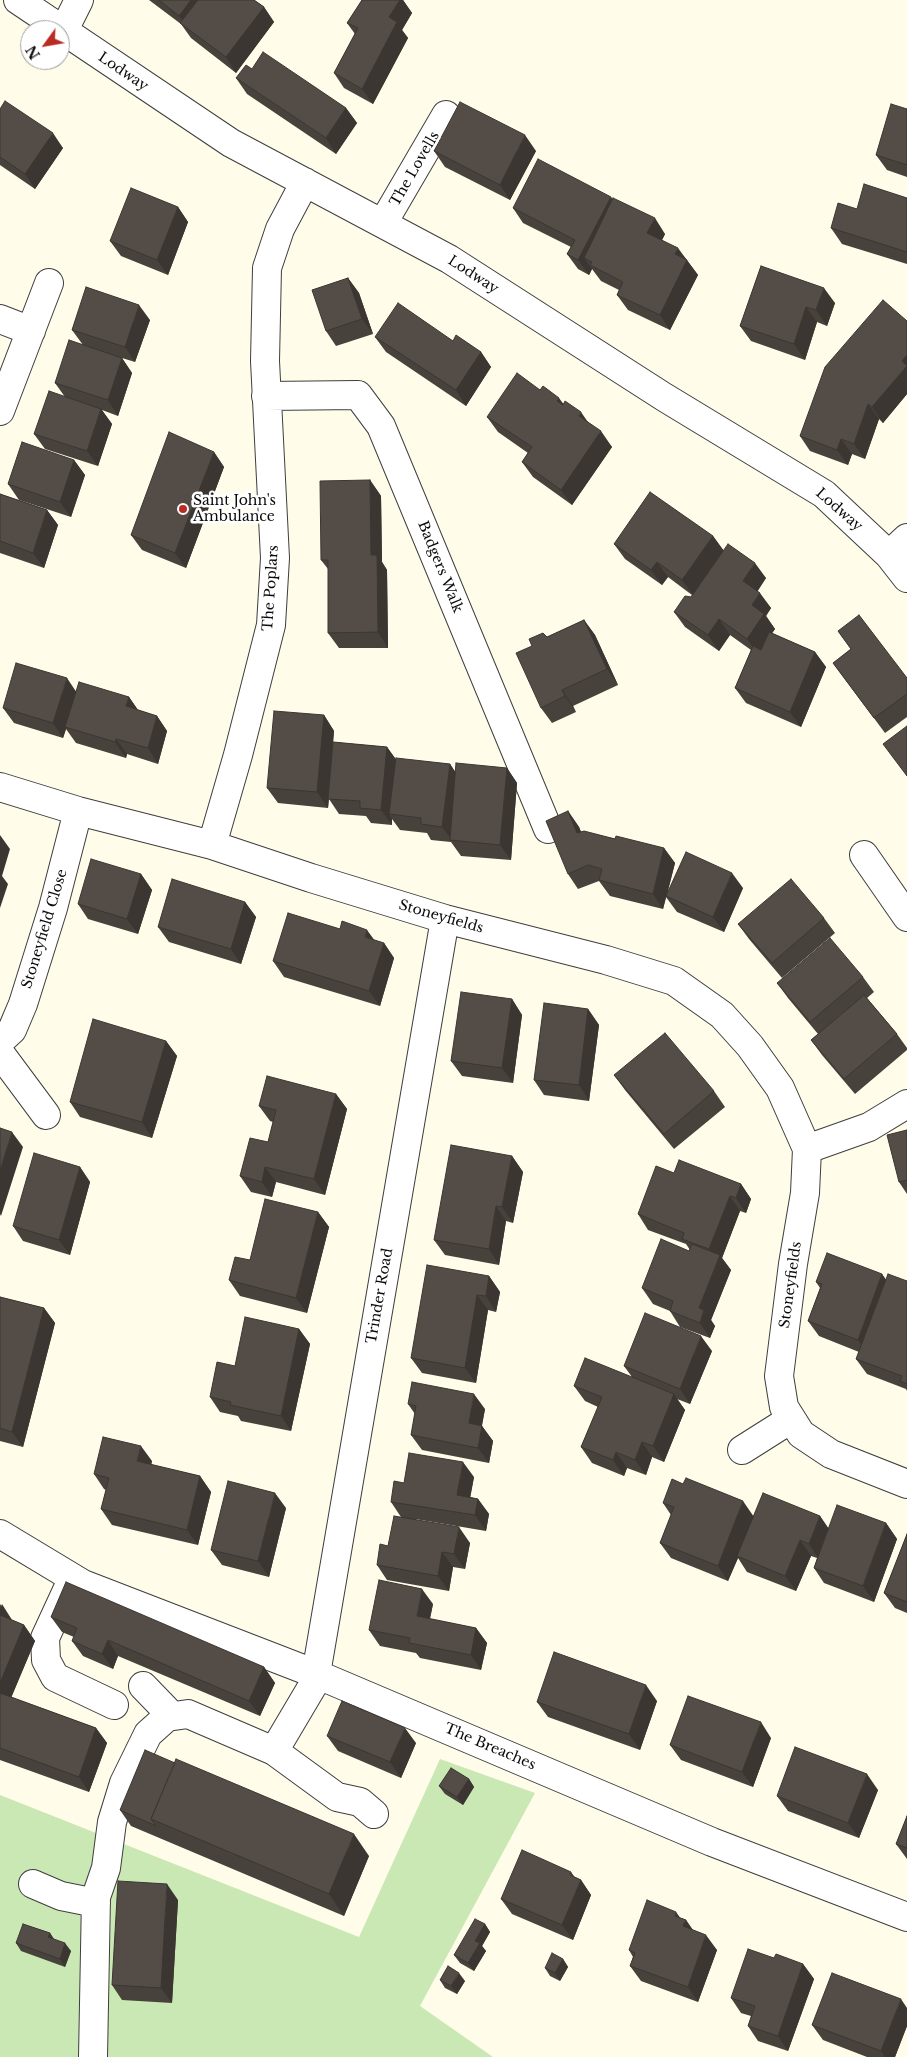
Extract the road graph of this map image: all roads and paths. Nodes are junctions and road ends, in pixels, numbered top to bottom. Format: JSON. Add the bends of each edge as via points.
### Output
{"nodes":[{"id":1,"x":18,"y":0,"type":"edge"},
{"id":2,"x":79,"y":0,"type":"edge"},
{"id":3,"x":46,"y":20,"type":"edge"},
{"id":4,"x":69,"y":20,"type":"edge"},
{"id":5,"x":70,"y":37,"type":"edge"},
{"id":6,"x":446,"y":116,"type":"dead end"},
{"id":7,"x":305,"y":182,"type":"junction"},
{"id":8,"x":383,"y":223,"type":"junction"},
{"id":9,"x":49,"y":283,"type":"dead end"},
{"id":10,"x":0,"y":319,"type":"edge"},
{"id":11,"x":31,"y":331,"type":"junction"},
{"id":12,"x":266,"y":396,"type":"junction"},
{"id":13,"x":0,"y":411,"type":"edge"},
{"id":14,"x":898,"y":546,"type":"edge"},
{"id":15,"x":907,"y":578,"type":"edge"},
{"id":16,"x":0,"y":787,"type":"edge"},
{"id":17,"x":78,"y":811,"type":"junction"},
{"id":18,"x":548,"y":829,"type":"edge"},
{"id":19,"x":212,"y":845,"type":"junction"},
{"id":20,"x":864,"y":855,"type":"dead end"},
{"id":21,"x":907,"y":917,"type":"edge"},
{"id":22,"x":445,"y":919,"type":"junction"},
{"id":23,"x":0,"y":1041,"type":"edge"},
{"id":24,"x":0,"y":1052,"type":"edge"},
{"id":25,"x":907,"y":1104,"type":"edge"},
{"id":26,"x":46,"y":1115,"type":"dead end"},
{"id":27,"x":807,"y":1149,"type":"junction"},
{"id":28,"x":791,"y":1419,"type":"junction"},
{"id":29,"x":742,"y":1450,"type":"dead end"},
{"id":30,"x":907,"y":1484,"type":"edge"},
{"id":31,"x":0,"y":1534,"type":"edge"},
{"id":32,"x":73,"y":1578,"type":"junction"},
{"id":33,"x":317,"y":1675,"type":"junction"},
{"id":34,"x":143,"y":1686,"type":"dead end"},
{"id":35,"x":114,"y":1705,"type":"dead end"},
{"id":36,"x":172,"y":1716,"type":"junction"},
{"id":37,"x":274,"y":1752,"type":"junction"},
{"id":38,"x":374,"y":1814,"type":"dead end"},
{"id":39,"x":33,"y":1884,"type":"dead end"},
{"id":40,"x":96,"y":1903,"type":"junction"},
{"id":41,"x":907,"y":1917,"type":"edge"},
{"id":42,"x":93,"y":2057,"type":"edge"}],
"edges":[{"from":1,"to":3,"type":"street","name":"Lodway"},
{"from":2,"to":4,"type":"street"},
{"from":5,"to":7,"type":"street","name":"Lodway","via":[[231,143]]},
{"from":6,"to":8,"type":"street","name":"The Lovells"},
{"from":7,"to":8,"type":"street","name":"Lodway"},
{"from":7,"to":12,"type":"street","name":"The Poplars","via":[[280,230],[267,268],[264,308]]},
{"from":8,"to":14,"type":"street","name":"Lodway","via":[[449,259],[664,397],[824,494]]},
{"from":9,"to":11,"type":"street"},
{"from":10,"to":11,"type":"street"},
{"from":11,"to":13,"type":"street"},
{"from":12,"to":18,"type":"street","name":"Badgers Walk","via":[[358,395],[382,426]]},
{"from":12,"to":19,"type":"street","name":"The Poplars","via":[[275,558],[271,625]]},
{"from":14,"to":15,"type":"street","name":"Lodway"},
{"from":16,"to":17,"type":"street","name":"Stoneyfields"},
{"from":17,"to":19,"type":"street","name":"Stoneyfields"},
{"from":17,"to":23,"type":"street","name":"Stoneyfield Close","via":[[53,908],[23,1004],[12,1030]]},
{"from":19,"to":22,"type":"street","name":"Stoneyfields"},
{"from":20,"to":21,"type":"street"},
{"from":22,"to":27,"type":"street","name":"Stoneyfields","via":[[674,981],[722,1015],[750,1046],[780,1088]]},
{"from":22,"to":33,"type":"street","name":"Trinder Road"},
{"from":24,"to":26,"type":"street"},
{"from":25,"to":27,"type":"street","via":[[869,1126]]},
{"from":27,"to":28,"type":"street","name":"Stoneyfields","via":[[805,1193],[779,1376],[784,1407]]},
{"from":28,"to":29,"type":"street"},
{"from":28,"to":30,"type":"street","name":"Stoneyfields","via":[[800,1434],[830,1454]]},
{"from":31,"to":32,"type":"street","name":"The Breaches"},
{"from":32,"to":33,"type":"street","name":"The Breaches"},
{"from":32,"to":35,"type":"street","via":[[45,1638],[46,1660],[55,1677]]},
{"from":33,"to":37,"type":"street"},
{"from":33,"to":41,"type":"street","name":"The Breaches","via":[[712,1842]]},
{"from":34,"to":36,"type":"street"},
{"from":36,"to":37,"type":"street","via":[[188,1714]]},
{"from":36,"to":40,"type":"street","via":[[148,1734],[124,1783],[112,1822],[106,1868]]},
{"from":37,"to":38,"type":"street","via":[[337,1797],[360,1802]]},
{"from":39,"to":40,"type":"street","via":[[62,1896]]},
{"from":40,"to":42,"type":"street"}]}
